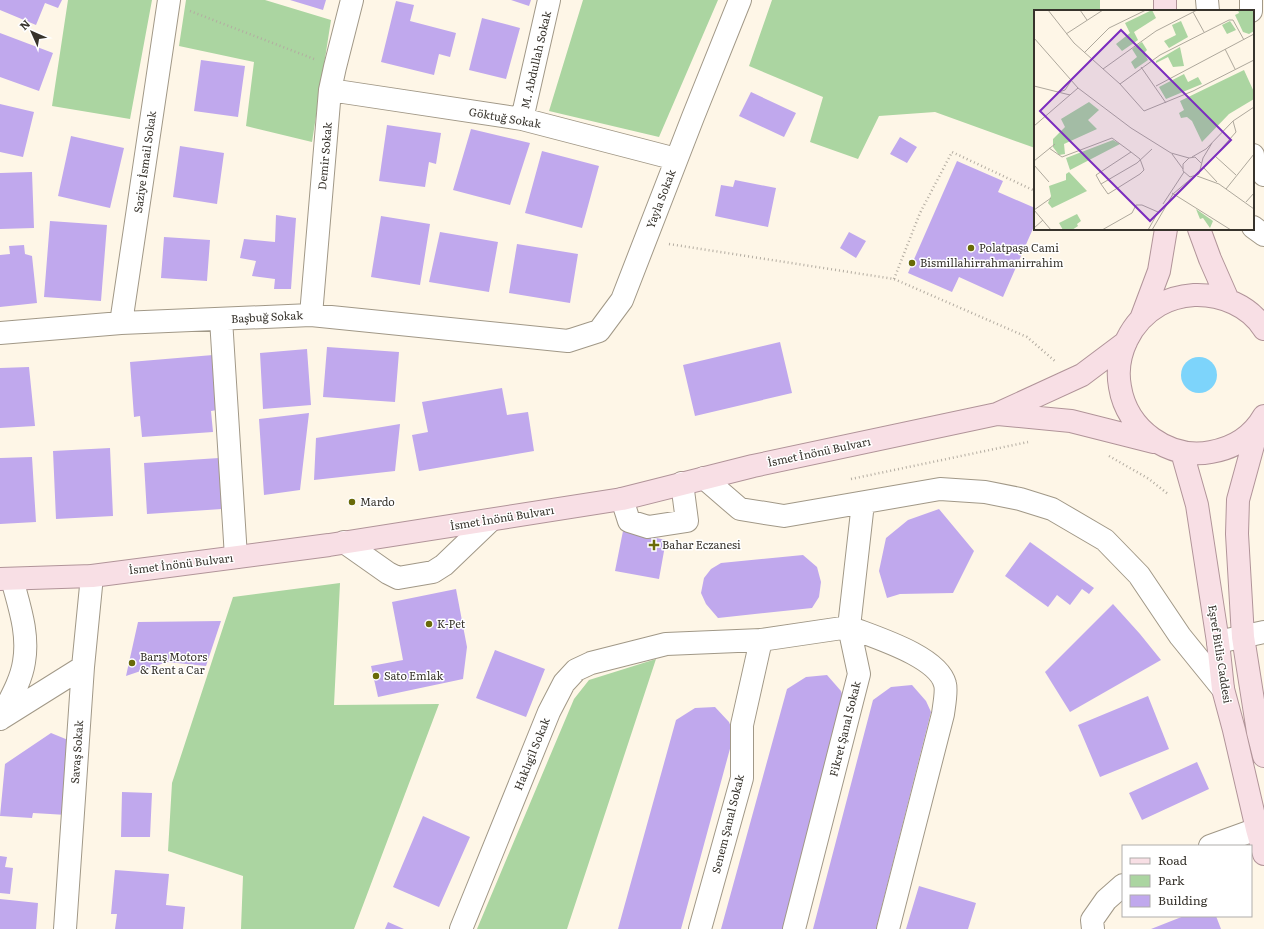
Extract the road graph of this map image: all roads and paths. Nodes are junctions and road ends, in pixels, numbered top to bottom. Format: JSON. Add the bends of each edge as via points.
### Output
{"nodes":[{"id":1,"x":352,"y":0,"type":"edge"},
{"id":2,"x":549,"y":0,"type":"edge"},
{"id":3,"x":740,"y":0,"type":"edge"},
{"id":4,"x":1207,"y":0,"type":"edge"},
{"id":5,"x":169,"y":2,"type":"edge"},
{"id":6,"x":1208,"y":10,"type":"edge"},
{"id":7,"x":335,"y":67,"type":"junction"},
{"id":8,"x":330,"y":90,"type":"junction"},
{"id":9,"x":522,"y":119,"type":"junction"},
{"id":10,"x":676,"y":159,"type":"junction"},
{"id":11,"x":1254,"y":160,"type":"edge"},
{"id":12,"x":1264,"y":175,"type":"edge"},
{"id":13,"x":1034,"y":191,"type":"edge"},
{"id":14,"x":1254,"y":228,"type":"edge"},
{"id":15,"x":1166,"y":230,"type":"edge"},
{"id":16,"x":1199,"y":230,"type":"edge"},
{"id":17,"x":1264,"y":235,"type":"edge"},
{"id":18,"x":645,"y":241,"type":"junction"},
{"id":19,"x":894,"y":279,"type":"junction"},
{"id":20,"x":1246,"y":309,"type":"edge"},
{"id":21,"x":310,"y":315,"type":"junction"},
{"id":22,"x":221,"y":319,"type":"junction"},
{"id":23,"x":1141,"y":319,"type":"junction"},
{"id":24,"x":121,"y":323,"type":"junction"},
{"id":25,"x":1264,"y":330,"type":"edge"},
{"id":26,"x":0,"y":333,"type":"edge"},
{"id":27,"x":533,"y":337,"type":"joint"},
{"id":28,"x":1126,"y":342,"type":"junction"},
{"id":29,"x":1056,"y":363,"type":"dead end"},
{"id":30,"x":996,"y":414,"type":"junction"},
{"id":31,"x":1261,"y":422,"type":"edge"},
{"id":32,"x":1034,"y":440,"type":"dead end"},
{"id":33,"x":1157,"y":443,"type":"junction"},
{"id":34,"x":1182,"y":452,"type":"junction"},
{"id":35,"x":1103,"y":453,"type":"dead end"},
{"id":36,"x":704,"y":478,"type":"junction"},
{"id":37,"x":849,"y":479,"type":"dead end"},
{"id":38,"x":682,"y":483,"type":"junction"},
{"id":39,"x":1171,"y":496,"type":"dead end"},
{"id":40,"x":622,"y":499,"type":"junction"},
{"id":41,"x":863,"y":503,"type":"junction"},
{"id":42,"x":490,"y":520,"type":"junction"},
{"id":43,"x":344,"y":542,"type":"junction"},
{"id":44,"x":236,"y":557,"type":"junction"},
{"id":45,"x":92,"y":576,"type":"junction"},
{"id":46,"x":6,"y":579,"type":"edge"},
{"id":47,"x":849,"y":627,"type":"junction"},
{"id":48,"x":1254,"y":634,"type":"edge"},
{"id":49,"x":761,"y":640,"type":"junction"},
{"id":50,"x":1218,"y":642,"type":"junction"},
{"id":51,"x":83,"y":667,"type":"junction"},
{"id":52,"x":1223,"y":689,"type":"junction"},
{"id":53,"x":0,"y":719,"type":"edge"},
{"id":54,"x":1264,"y":756,"type":"edge"},
{"id":55,"x":1257,"y":829,"type":"junction"},
{"id":56,"x":1213,"y":845,"type":"edge"},
{"id":57,"x":1264,"y":854,"type":"edge"},
{"id":58,"x":1122,"y":885,"type":"edge"},
{"id":59,"x":65,"y":929,"type":"edge"},
{"id":60,"x":460,"y":929,"type":"edge"},
{"id":61,"x":700,"y":929,"type":"edge"},
{"id":62,"x":794,"y":929,"type":"edge"},
{"id":63,"x":888,"y":929,"type":"edge"},
{"id":64,"x":1093,"y":929,"type":"edge"}],
"edges":[{"from":1,"to":7,"type":"street","name":"Demir Sokak"},
{"from":2,"to":9,"type":"street","name":"M. Abdullah Sokak"},
{"from":3,"to":10,"type":"street","name":"Yayla Sokak"},
{"from":4,"to":6,"type":"street"},
{"from":5,"to":7,"type":"path"},
{"from":5,"to":24,"type":"street","name":"Saziye İsmail Sokak"},
{"from":7,"to":8,"type":"street","name":"Demir Sokak"},
{"from":8,"to":9,"type":"street","name":"Göktuğ Sokak"},
{"from":8,"to":21,"type":"street","name":"Demir Sokak"},
{"from":9,"to":10,"type":"street","name":"Göktuğ Sokak"},
{"from":10,"to":18,"type":"street","name":"Yayla Sokak"},
{"from":11,"to":12,"type":"street"},
{"from":13,"to":19,"type":"path","via":[[952,152],[920,213]]},
{"from":14,"to":17,"type":"street"},
{"from":15,"to":23,"type":"main road","via":[[1159,271]]},
{"from":16,"to":20,"type":"main road","via":[[1210,259]]},
{"from":18,"to":19,"type":"path"},
{"from":18,"to":27,"type":"street","name":"Yayla Sokak","via":[[622,300],[599,331],[568,341]]},
{"from":19,"to":29,"type":"path","via":[[1027,337]]},
{"from":20,"to":23,"type":"main road","via":[[1205,295],[1182,296],[1160,305]]},
{"from":20,"to":25,"type":"main road"},
{"from":21,"to":22,"type":"street","name":"Başbuğ Sokak"},
{"from":21,"to":27,"type":"street","name":"Başbuğ Sokak"},
{"from":22,"to":24,"type":"street","name":"Başbuğ Sokak"},
{"from":22,"to":44,"type":"street"},
{"from":23,"to":28,"type":"main road"},
{"from":24,"to":26,"type":"street","name":"Başbuğ Sokak"},
{"from":28,"to":30,"type":"main road","name":"İsmet İnönü Bulvarı","via":[[1082,374]]},
{"from":28,"to":33,"type":"main road","via":[[1119,364],[1120,388],[1127,410],[1140,428]]},
{"from":30,"to":33,"type":"main road","name":"İsmet İnönü Bulvarı","via":[[1071,421]]},
{"from":30,"to":36,"type":"main road","name":"İsmet İnönü Bulvarı"},
{"from":31,"to":34,"type":"main road","via":[[1242,441],[1223,450],[1202,454]]},
{"from":31,"to":48,"type":"main road","via":[[1238,500],[1237,534]]},
{"from":32,"to":37,"type":"path"},
{"from":33,"to":34,"type":"main road"},
{"from":34,"to":50,"type":"main road","name":"Eşref Bitlis Caddesi","via":[[1197,505]]},
{"from":35,"to":39,"type":"path","via":[[1149,479]]},
{"from":36,"to":38,"type":"main road","name":"İsmet İnönü Bulvarı"},
{"from":36,"to":41,"type":"street","via":[[740,509],[784,516]]},
{"from":38,"to":40,"type":"main road","name":"İsmet İnönü Bulvarı"},
{"from":38,"to":40,"type":"street","via":[[687,521],[648,527],[629,521]]},
{"from":40,"to":42,"type":"main road","name":"İsmet İnönü Bulvarı"},
{"from":41,"to":47,"type":"street","name":"Fikret Şanal Sokak"},
{"from":41,"to":52,"type":"street","via":[[940,489],[985,492],[1020,499],[1052,510],[1105,540],[1139,575],[1180,636]]},
{"from":42,"to":43,"type":"main road","name":"İsmet İnönü Bulvarı"},
{"from":42,"to":43,"type":"street","via":[[444,565],[433,572],[398,578]]},
{"from":43,"to":44,"type":"main road","name":"İsmet İnönü Bulvarı"},
{"from":44,"to":45,"type":"main road","name":"İsmet İnönü Bulvarı"},
{"from":45,"to":46,"type":"main road","name":"İsmet İnönü Bulvarı"},
{"from":45,"to":51,"type":"street","name":"Savaş Sokak"},
{"from":46,"to":53,"type":"street","via":[[20,608],[25,635],[24,662],[16,688]]},
{"from":47,"to":49,"type":"street"},
{"from":47,"to":62,"type":"street","name":"Fikret Şanal Sokak","via":[[859,674]]},
{"from":47,"to":63,"type":"street","via":[[913,652],[939,671],[945,684],[943,714]]},
{"from":48,"to":50,"type":"street"},
{"from":48,"to":54,"type":"main road","via":[[1258,732]]},
{"from":49,"to":60,"type":"street","name":"Haklıgil Sokak","via":[[666,644],[591,663],[576,670],[564,683],[549,712]]},
{"from":49,"to":61,"type":"street","name":"Senem Şanal Sokak","via":[[742,725],[742,778]]},
{"from":50,"to":52,"type":"main road","name":"Eşref Bitlis Caddesi"},
{"from":51,"to":53,"type":"street"},
{"from":51,"to":59,"type":"street","name":"Savaş Sokak"},
{"from":52,"to":55,"type":"main road","name":"Eşref Bitlis Caddesi"},
{"from":55,"to":56,"type":"street"},
{"from":55,"to":57,"type":"main road","name":"Eşref Bitlis Caddesi"},
{"from":58,"to":64,"type":"street","via":[[1106,900],[1092,920]]}]}
